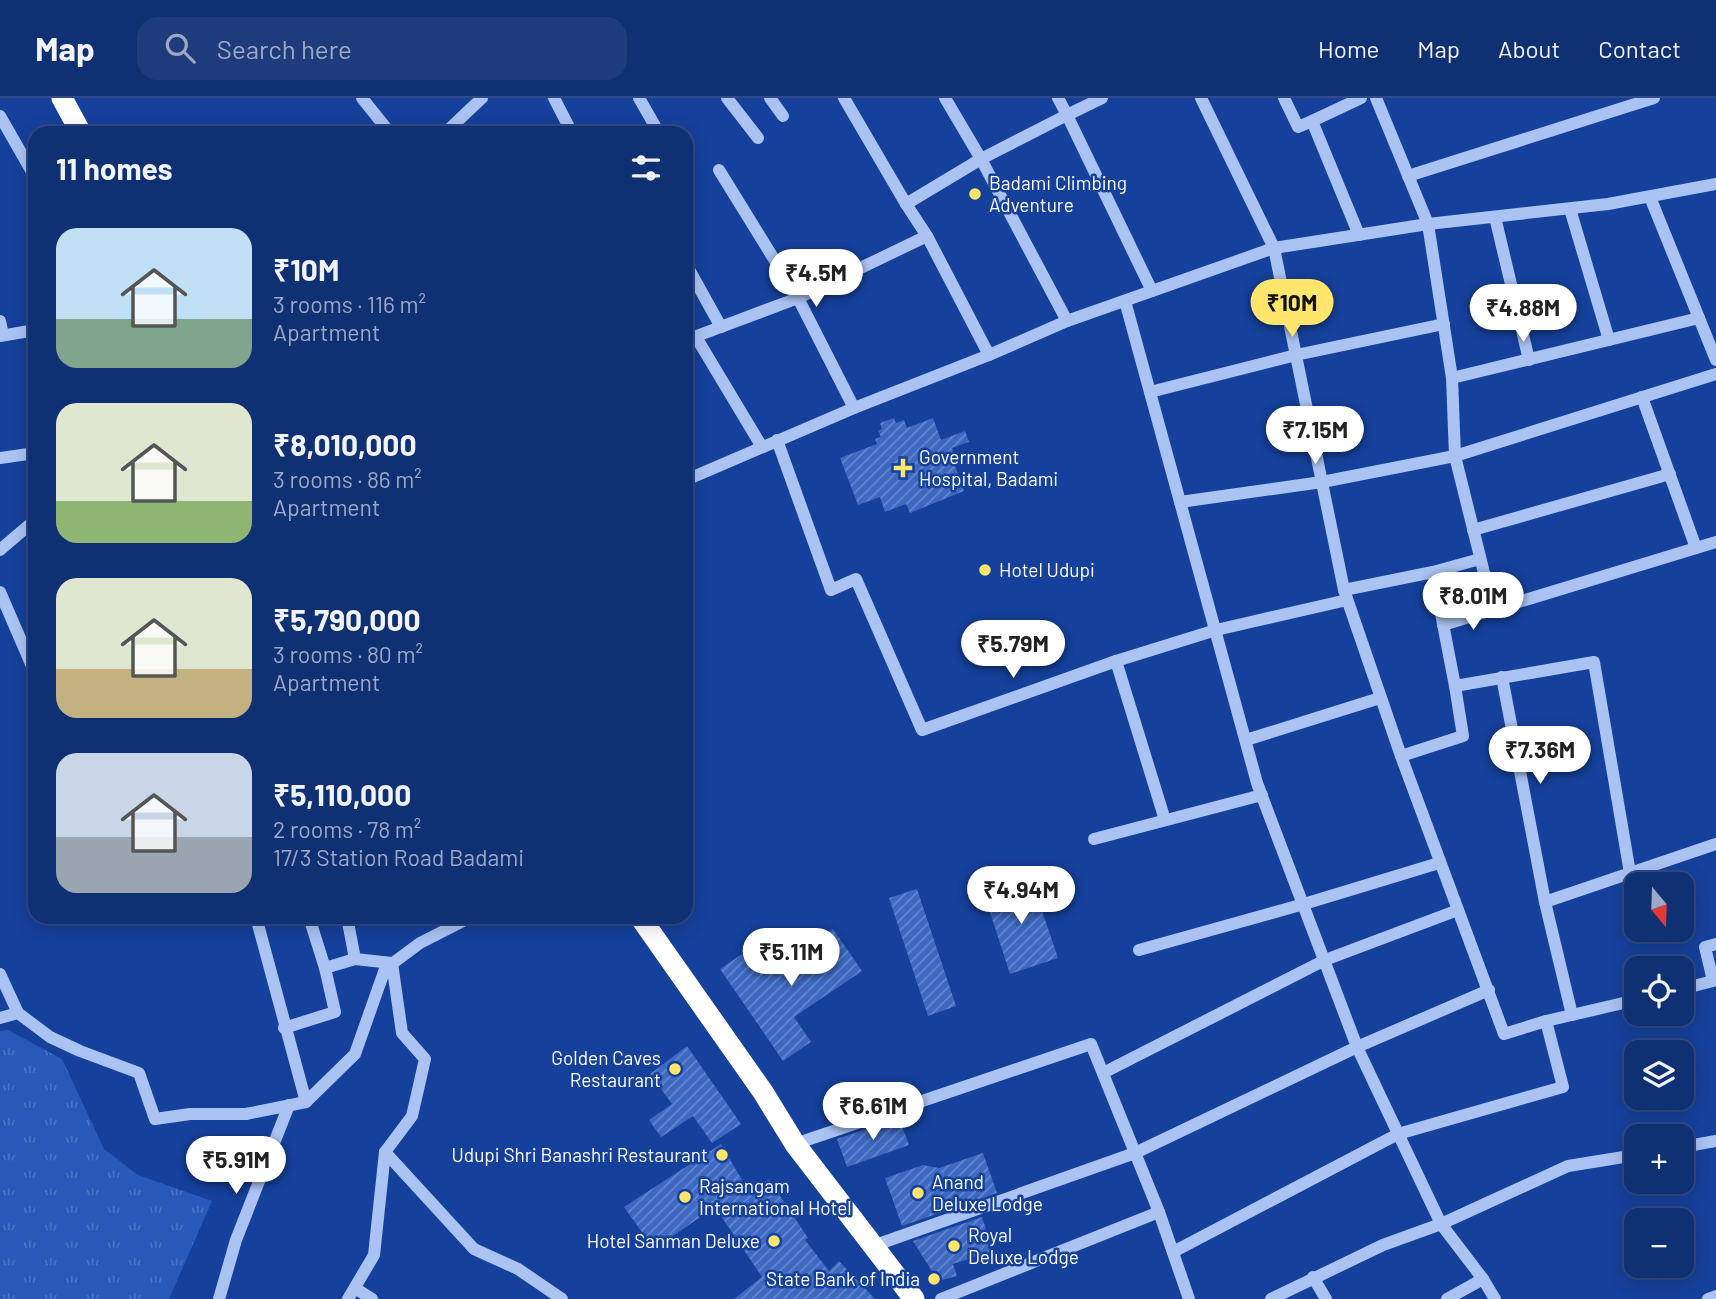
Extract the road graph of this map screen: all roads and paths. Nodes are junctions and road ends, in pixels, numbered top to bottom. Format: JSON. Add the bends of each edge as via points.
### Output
{"nodes":[{"id":1,"x":62,"y":98,"type":"edge"},
{"id":2,"x":362,"y":98,"type":"edge"},
{"id":3,"x":482,"y":98,"type":"edge"},
{"id":4,"x":554,"y":98,"type":"edge"},
{"id":5,"x":639,"y":98,"type":"edge"},
{"id":6,"x":727,"y":98,"type":"edge"},
{"id":7,"x":770,"y":98,"type":"edge"},
{"id":8,"x":844,"y":98,"type":"edge"},
{"id":9,"x":945,"y":98,"type":"edge"},
{"id":10,"x":1058,"y":98,"type":"edge"},
{"id":11,"x":1102,"y":98,"type":"edge"},
{"id":12,"x":1201,"y":98,"type":"edge"},
{"id":13,"x":1284,"y":98,"type":"edge"},
{"id":14,"x":1361,"y":98,"type":"edge"},
{"id":15,"x":1376,"y":98,"type":"edge"},
{"id":16,"x":1654,"y":98,"type":"edge"},
{"id":17,"x":1067,"y":115,"type":"junction"},
{"id":18,"x":0,"y":116,"type":"edge"},
{"id":19,"x":783,"y":116,"type":"dead end"},
{"id":20,"x":1312,"y":121,"type":"junction"},
{"id":21,"x":77,"y":126,"type":"edge"},
{"id":22,"x":384,"y":126,"type":"edge"},
{"id":23,"x":452,"y":126,"type":"edge"},
{"id":24,"x":568,"y":126,"type":"edge"},
{"id":25,"x":655,"y":126,"type":"edge"},
{"id":26,"x":758,"y":138,"type":"dead end"},
{"id":27,"x":981,"y":159,"type":"junction"},
{"id":28,"x":28,"y":165,"type":"edge"},
{"id":29,"x":719,"y":170,"type":"dead end"},
{"id":30,"x":1408,"y":176,"type":"junction"},
{"id":31,"x":1716,"y":184,"type":"edge"},
{"id":32,"x":1650,"y":197,"type":"junction"},
{"id":33,"x":906,"y":204,"type":"junction"},
{"id":34,"x":1570,"y":209,"type":"junction"},
{"id":35,"x":1495,"y":217,"type":"junction"},
{"id":36,"x":1428,"y":224,"type":"junction"},
{"id":37,"x":1359,"y":235,"type":"junction"},
{"id":38,"x":927,"y":236,"type":"junction"},
{"id":39,"x":1274,"y":248,"type":"junction"},
{"id":40,"x":693,"y":277,"type":"edge"},
{"id":41,"x":1152,"y":291,"type":"junction"},
{"id":42,"x":798,"y":298,"type":"junction"},
{"id":43,"x":1125,"y":301,"type":"junction"},
{"id":44,"x":1699,"y":318,"type":"junction"},
{"id":45,"x":0,"y":321,"type":"edge"},
{"id":46,"x":1067,"y":321,"type":"junction"},
{"id":47,"x":1444,"y":324,"type":"junction"},
{"id":48,"x":721,"y":327,"type":"junction"},
{"id":49,"x":28,"y":331,"type":"edge"},
{"id":50,"x":2,"y":336,"type":"edge"},
{"id":51,"x":693,"y":337,"type":"edge"},
{"id":52,"x":1609,"y":340,"type":"junction"},
{"id":53,"x":693,"y":341,"type":"edge"},
{"id":54,"x":989,"y":355,"type":"junction"},
{"id":55,"x":1296,"y":355,"type":"junction"},
{"id":56,"x":1529,"y":360,"type":"junction"},
{"id":57,"x":1716,"y":360,"type":"edge"},
{"id":58,"x":1716,"y":374,"type":"edge"},
{"id":59,"x":1452,"y":378,"type":"junction"},
{"id":60,"x":1150,"y":392,"type":"junction"},
{"id":61,"x":1642,"y":397,"type":"junction"},
{"id":62,"x":854,"y":408,"type":"junction"},
{"id":63,"x":777,"y":440,"type":"junction"},
{"id":64,"x":762,"y":447,"type":"junction"},
{"id":65,"x":28,"y":454,"type":"edge"},
{"id":66,"x":1455,"y":456,"type":"junction"},
{"id":67,"x":0,"y":458,"type":"edge"},
{"id":68,"x":1670,"y":474,"type":"junction"},
{"id":69,"x":693,"y":477,"type":"edge"},
{"id":70,"x":1322,"y":482,"type":"junction"},
{"id":71,"x":1180,"y":502,"type":"junction"},
{"id":72,"x":28,"y":526,"type":"edge"},
{"id":73,"x":1474,"y":530,"type":"junction"},
{"id":74,"x":1716,"y":542,"type":"edge"},
{"id":75,"x":1696,"y":548,"type":"junction"},
{"id":76,"x":0,"y":550,"type":"edge"},
{"id":77,"x":1480,"y":559,"type":"junction"},
{"id":78,"x":1433,"y":572,"type":"junction"},
{"id":79,"x":0,"y":592,"type":"edge"},
{"id":80,"x":1346,"y":595,"type":"junction"},
{"id":81,"x":1493,"y":609,"type":"junction"},
{"id":82,"x":6,"y":621,"type":"edge"},
{"id":83,"x":1443,"y":625,"type":"junction"},
{"id":84,"x":1216,"y":630,"type":"junction"},
{"id":85,"x":28,"y":660,"type":"edge"},
{"id":86,"x":1116,"y":661,"type":"junction"},
{"id":87,"x":1502,"y":677,"type":"junction"},
{"id":88,"x":1455,"y":686,"type":"junction"},
{"id":89,"x":1380,"y":698,"type":"junction"},
{"id":90,"x":1246,"y":740,"type":"junction"},
{"id":91,"x":1401,"y":756,"type":"junction"},
{"id":92,"x":1262,"y":795,"type":"junction"},
{"id":93,"x":1165,"y":820,"type":"junction"},
{"id":94,"x":1094,"y":839,"type":"dead end"},
{"id":95,"x":1716,"y":844,"type":"edge"},
{"id":96,"x":1439,"y":863,"type":"junction"},
{"id":97,"x":1630,"y":872,"type":"edge"},
{"id":98,"x":1633,"y":872,"type":"edge"},
{"id":99,"x":1624,"y":875,"type":"edge"},
{"id":100,"x":1545,"y":902,"type":"junction"},
{"id":101,"x":1304,"y":904,"type":"junction"},
{"id":102,"x":1458,"y":910,"type":"junction"},
{"id":103,"x":258,"y":924,"type":"edge"},
{"id":104,"x":311,"y":924,"type":"edge"},
{"id":105,"x":348,"y":924,"type":"edge"},
{"id":106,"x":457,"y":924,"type":"edge"},
{"id":107,"x":645,"y":924,"type":"edge"},
{"id":108,"x":1716,"y":944,"type":"edge"},
{"id":109,"x":1139,"y":950,"type":"dead end"},
{"id":110,"x":355,"y":958,"type":"junction"},
{"id":111,"x":1325,"y":960,"type":"junction"},
{"id":112,"x":392,"y":963,"type":"junction"},
{"id":113,"x":325,"y":968,"type":"junction"},
{"id":114,"x":0,"y":974,"type":"edge"},
{"id":115,"x":1694,"y":986,"type":"edge"},
{"id":116,"x":1489,"y":990,"type":"junction"},
{"id":117,"x":1624,"y":1003,"type":"edge"},
{"id":118,"x":18,"y":1013,"type":"junction"},
{"id":119,"x":1572,"y":1015,"type":"junction"},
{"id":120,"x":0,"y":1018,"type":"edge"},
{"id":121,"x":1546,"y":1021,"type":"junction"},
{"id":122,"x":285,"y":1028,"type":"junction"},
{"id":123,"x":1357,"y":1047,"type":"junction"},
{"id":124,"x":1103,"y":1073,"type":"junction"},
{"id":125,"x":306,"y":1102,"type":"junction"},
{"id":126,"x":289,"y":1105,"type":"junction"},
{"id":127,"x":1398,"y":1134,"type":"junction"},
{"id":128,"x":1716,"y":1141,"type":"edge"},
{"id":129,"x":796,"y":1144,"type":"junction"},
{"id":130,"x":1694,"y":1145,"type":"edge"},
{"id":131,"x":385,"y":1152,"type":"junction"},
{"id":132,"x":1135,"y":1153,"type":"junction"},
{"id":133,"x":1624,"y":1157,"type":"edge"},
{"id":134,"x":1159,"y":1212,"type":"junction"},
{"id":135,"x":1441,"y":1224,"type":"junction"},
{"id":136,"x":873,"y":1246,"type":"junction"},
{"id":137,"x":1173,"y":1252,"type":"junction"},
{"id":138,"x":1313,"y":1277,"type":"junction"},
{"id":139,"x":1483,"y":1279,"type":"junction"},
{"id":140,"x":352,"y":1294,"type":"edge"},
{"id":141,"x":1716,"y":1296,"type":"edge"},
{"id":142,"x":219,"y":1299,"type":"edge"},
{"id":143,"x":372,"y":1299,"type":"edge"},
{"id":144,"x":562,"y":1299,"type":"edge"},
{"id":145,"x":914,"y":1299,"type":"edge"},
{"id":146,"x":941,"y":1299,"type":"edge"},
{"id":147,"x":1189,"y":1299,"type":"edge"},
{"id":148,"x":1271,"y":1299,"type":"edge"},
{"id":149,"x":1325,"y":1299,"type":"edge"},
{"id":150,"x":1447,"y":1299,"type":"edge"},
{"id":151,"x":1495,"y":1299,"type":"edge"},
{"id":152,"x":1708,"y":1299,"type":"edge"}],
"edges":[{"from":1,"to":21,"type":"highway"},
{"from":2,"to":22,"type":"street"},
{"from":3,"to":23,"type":"street"},
{"from":4,"to":24,"type":"street"},
{"from":5,"to":25,"type":"street"},
{"from":6,"to":26,"type":"street"},
{"from":7,"to":19,"type":"street"},
{"from":8,"to":33,"type":"street"},
{"from":9,"to":27,"type":"street"},
{"from":10,"to":17,"type":"street"},
{"from":11,"to":17,"type":"street"},
{"from":12,"to":39,"type":"street"},
{"from":13,"to":20,"type":"street","via":[[1298,127]]},
{"from":14,"to":20,"type":"street"},
{"from":15,"to":30,"type":"street"},
{"from":16,"to":30,"type":"street"},
{"from":17,"to":27,"type":"street"},
{"from":17,"to":41,"type":"street"},
{"from":18,"to":28,"type":"street"},
{"from":20,"to":37,"type":"street"},
{"from":27,"to":33,"type":"street"},
{"from":27,"to":46,"type":"street"},
{"from":29,"to":42,"type":"street"},
{"from":30,"to":36,"type":"street"},
{"from":31,"to":32,"type":"street"},
{"from":32,"to":34,"type":"street"},
{"from":32,"to":44,"type":"street"},
{"from":33,"to":38,"type":"street"},
{"from":34,"to":35,"type":"street"},
{"from":34,"to":52,"type":"street"},
{"from":35,"to":36,"type":"street"},
{"from":35,"to":56,"type":"street"},
{"from":36,"to":37,"type":"street"},
{"from":36,"to":47,"type":"street"},
{"from":37,"to":39,"type":"street"},
{"from":38,"to":42,"type":"street"},
{"from":38,"to":54,"type":"street"},
{"from":39,"to":41,"type":"street"},
{"from":39,"to":55,"type":"street"},
{"from":40,"to":48,"type":"street"},
{"from":41,"to":43,"type":"street"},
{"from":42,"to":48,"type":"street"},
{"from":42,"to":62,"type":"street"},
{"from":43,"to":46,"type":"street"},
{"from":43,"to":60,"type":"street"},
{"from":44,"to":52,"type":"street"},
{"from":44,"to":57,"type":"street"},
{"from":45,"to":50,"type":"street"},
{"from":46,"to":54,"type":"street"},
{"from":47,"to":55,"type":"street"},
{"from":47,"to":59,"type":"street"},
{"from":48,"to":51,"type":"street"},
{"from":49,"to":50,"type":"street"},
{"from":52,"to":56,"type":"street"},
{"from":53,"to":64,"type":"street"},
{"from":54,"to":62,"type":"street"},
{"from":55,"to":60,"type":"street"},
{"from":55,"to":70,"type":"street"},
{"from":56,"to":59,"type":"street"},
{"from":58,"to":61,"type":"street"},
{"from":59,"to":66,"type":"street"},
{"from":60,"to":71,"type":"street"},
{"from":61,"to":66,"type":"street"},
{"from":61,"to":68,"type":"street"},
{"from":62,"to":63,"type":"street"},
{"from":63,"to":64,"type":"street"},
{"from":63,"to":86,"type":"street","via":[[831,590],[856,579],[922,730]]},
{"from":64,"to":69,"type":"street"},
{"from":65,"to":67,"type":"street"},
{"from":66,"to":70,"type":"street"},
{"from":66,"to":73,"type":"street"},
{"from":68,"to":73,"type":"street"},
{"from":68,"to":75,"type":"street"},
{"from":70,"to":71,"type":"street"},
{"from":70,"to":80,"type":"street"},
{"from":71,"to":84,"type":"street"},
{"from":72,"to":76,"type":"street"},
{"from":73,"to":77,"type":"street"},
{"from":74,"to":75,"type":"street"},
{"from":75,"to":81,"type":"street"},
{"from":77,"to":78,"type":"street"},
{"from":77,"to":81,"type":"street"},
{"from":78,"to":80,"type":"street"},
{"from":78,"to":83,"type":"street"},
{"from":79,"to":82,"type":"street"},
{"from":80,"to":84,"type":"street"},
{"from":80,"to":89,"type":"street"},
{"from":81,"to":83,"type":"street"},
{"from":82,"to":85,"type":"street"},
{"from":83,"to":88,"type":"street"},
{"from":84,"to":86,"type":"street"},
{"from":84,"to":90,"type":"street"},
{"from":86,"to":93,"type":"street"},
{"from":87,"to":88,"type":"street"},
{"from":87,"to":97,"type":"street","via":[[1594,662]]},
{"from":87,"to":100,"type":"street"},
{"from":88,"to":91,"type":"street","via":[[1462,736]]},
{"from":89,"to":90,"type":"street"},
{"from":89,"to":91,"type":"street"},
{"from":90,"to":92,"type":"street"},
{"from":91,"to":96,"type":"street"},
{"from":92,"to":93,"type":"street"},
{"from":92,"to":101,"type":"street"},
{"from":93,"to":94,"type":"street"},
{"from":95,"to":98,"type":"street"},
{"from":96,"to":101,"type":"street"},
{"from":96,"to":102,"type":"street"},
{"from":99,"to":100,"type":"street"},
{"from":100,"to":119,"type":"street"},
{"from":101,"to":109,"type":"street"},
{"from":101,"to":111,"type":"street"},
{"from":102,"to":111,"type":"street"},
{"from":102,"to":116,"type":"street"},
{"from":103,"to":122,"type":"street"},
{"from":104,"to":113,"type":"street"},
{"from":105,"to":110,"type":"street"},
{"from":106,"to":112,"type":"street"},
{"from":107,"to":129,"type":"highway"},
{"from":108,"to":115,"type":"street","via":[[1705,947],[1713,981]]},
{"from":110,"to":112,"type":"street"},
{"from":110,"to":113,"type":"street"},
{"from":111,"to":123,"type":"street"},
{"from":111,"to":124,"type":"street"},
{"from":112,"to":125,"type":"street","via":[[384,969],[355,1054]]},
{"from":112,"to":131,"type":"street","via":[[402,1033],[425,1059],[412,1116]]},
{"from":113,"to":122,"type":"street","via":[[334,1012]]},
{"from":114,"to":118,"type":"street"},
{"from":116,"to":121,"type":"street","via":[[1504,1034]]},
{"from":116,"to":123,"type":"street"},
{"from":117,"to":119,"type":"street"},
{"from":118,"to":120,"type":"street"},
{"from":118,"to":126,"type":"street","via":[[50,1037],[139,1073],[155,1119],[246,1114]]},
{"from":119,"to":121,"type":"street"},
{"from":121,"to":127,"type":"street","via":[[1563,1087]]},
{"from":122,"to":125,"type":"street"},
{"from":123,"to":127,"type":"street"},
{"from":123,"to":132,"type":"street"},
{"from":124,"to":129,"type":"street","via":[[1091,1044]]},
{"from":124,"to":132,"type":"street"},
{"from":125,"to":126,"type":"street"},
{"from":126,"to":142,"type":"street","via":[[236,1240]]},
{"from":127,"to":135,"type":"street"},
{"from":127,"to":137,"type":"street"},
{"from":128,"to":130,"type":"street"},
{"from":129,"to":136,"type":"highway"},
{"from":131,"to":140,"type":"street","via":[[374,1255]]},
{"from":131,"to":144,"type":"street","via":[[474,1249],[518,1269]]},
{"from":132,"to":134,"type":"street"},
{"from":132,"to":136,"type":"street"},
{"from":133,"to":135,"type":"street","via":[[1568,1166]]},
{"from":134,"to":137,"type":"street"},
{"from":134,"to":146,"type":"street"},
{"from":135,"to":138,"type":"street"},
{"from":135,"to":139,"type":"street"},
{"from":136,"to":145,"type":"highway"},
{"from":137,"to":147,"type":"street"},
{"from":138,"to":148,"type":"street"},
{"from":138,"to":149,"type":"street"},
{"from":139,"to":150,"type":"street"},
{"from":139,"to":151,"type":"street"},
{"from":140,"to":143,"type":"street"},
{"from":141,"to":152,"type":"street"}]}
